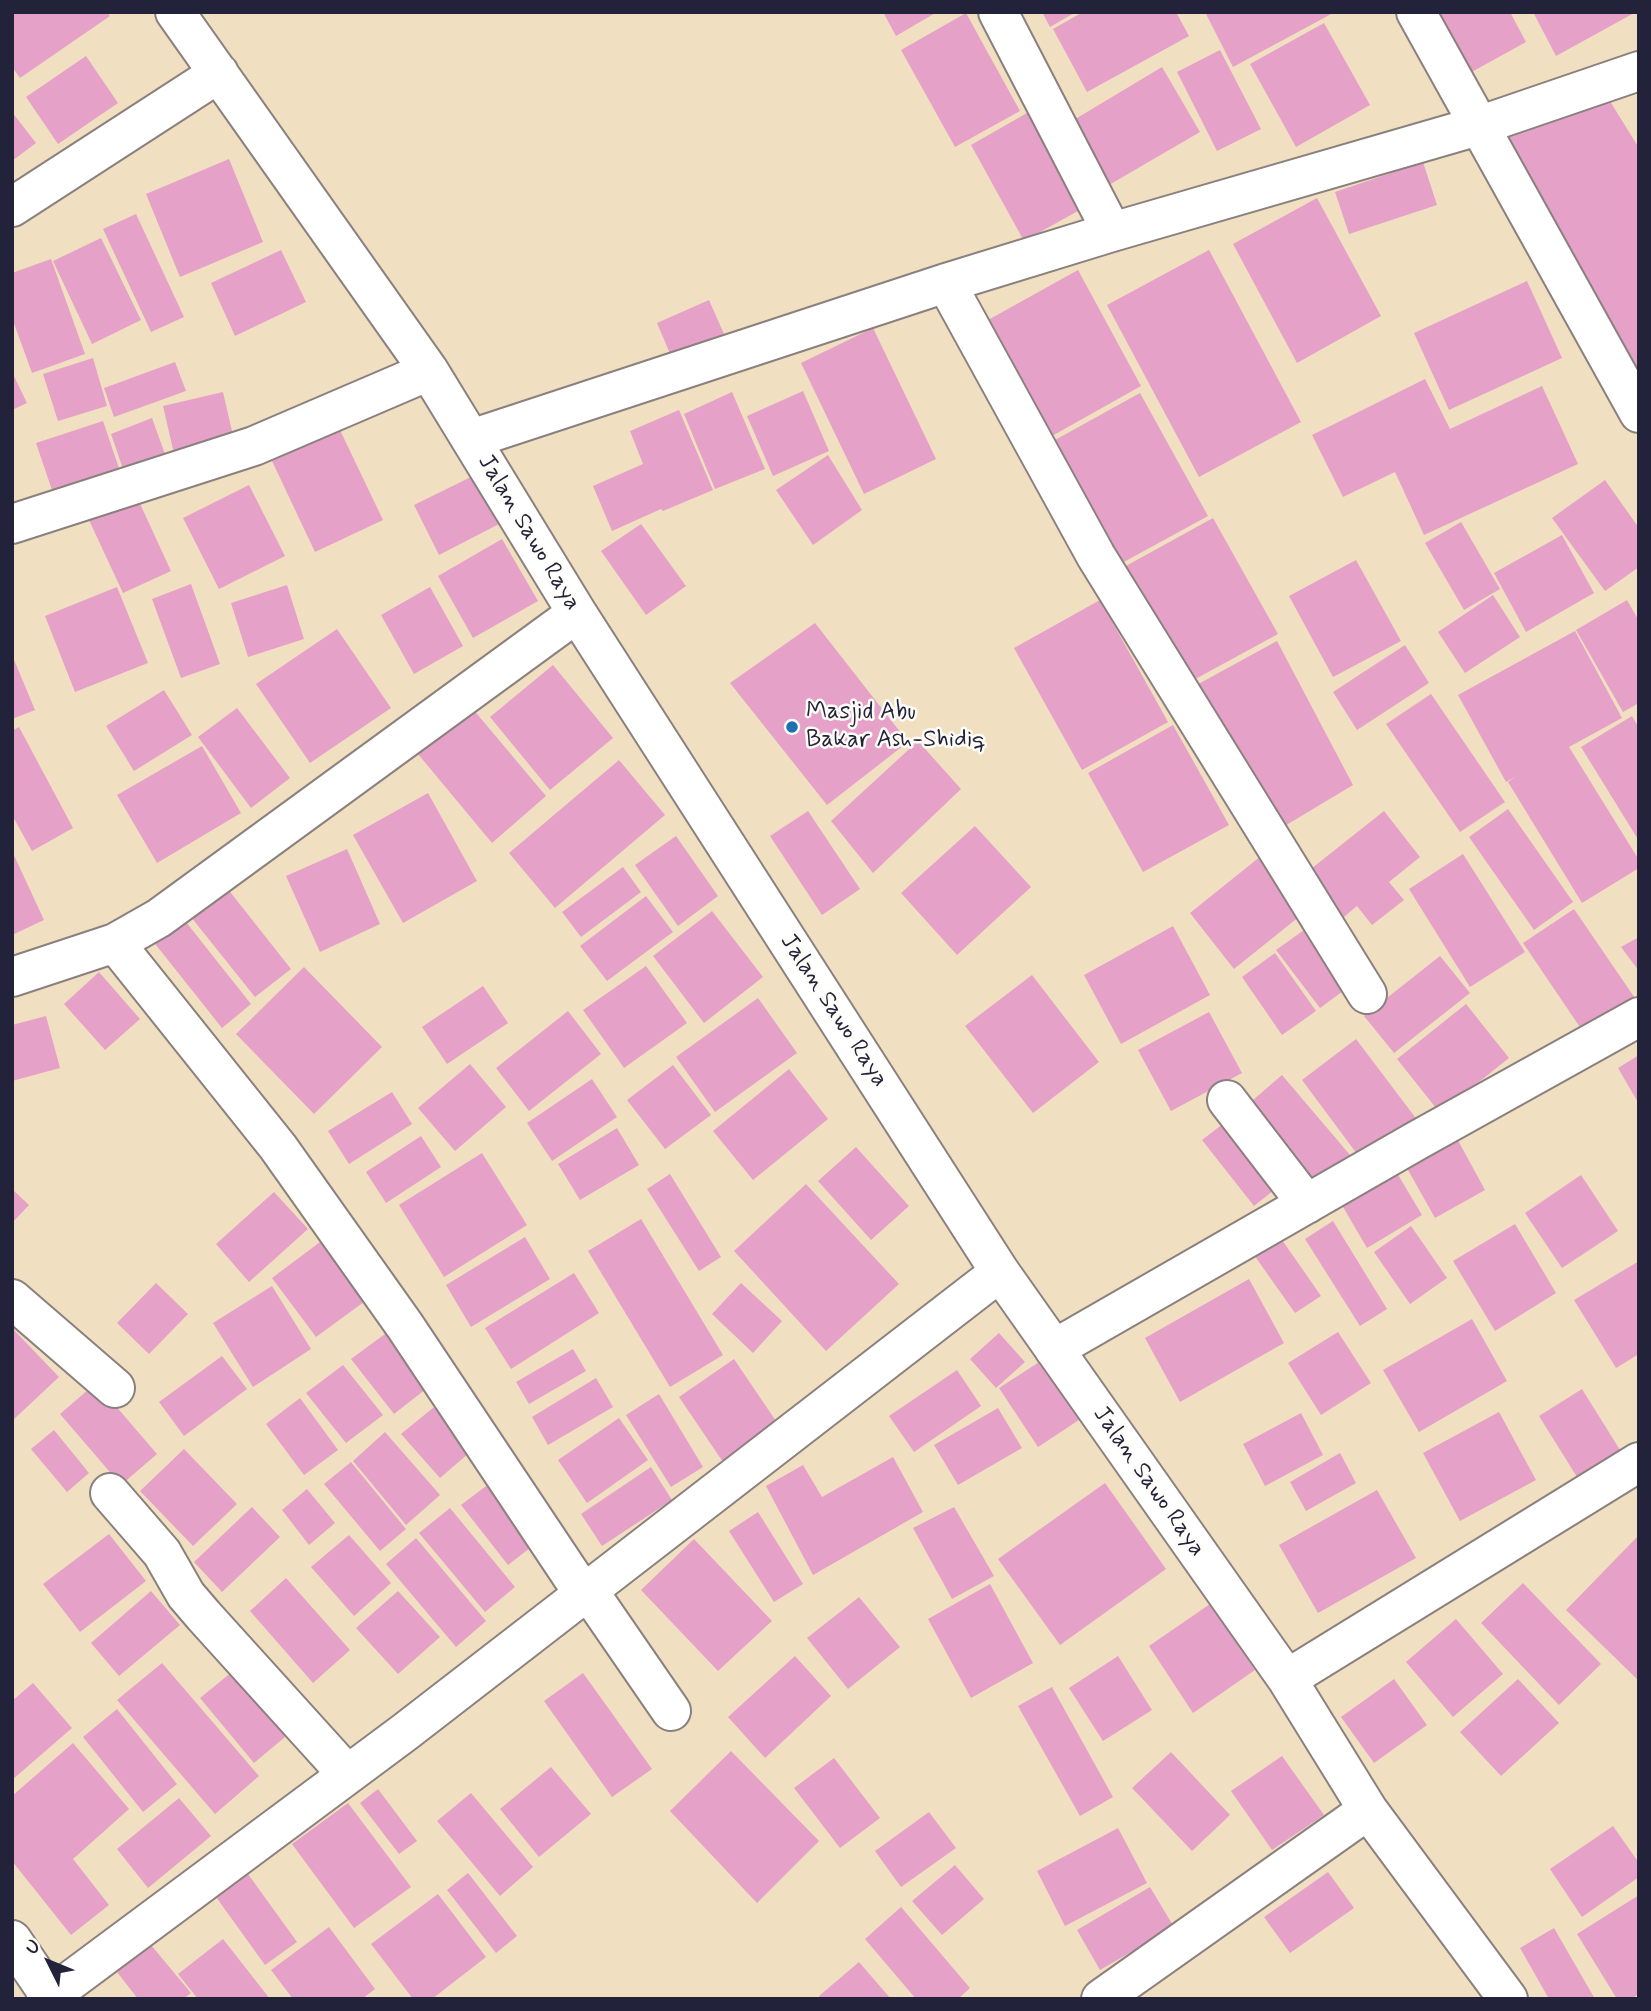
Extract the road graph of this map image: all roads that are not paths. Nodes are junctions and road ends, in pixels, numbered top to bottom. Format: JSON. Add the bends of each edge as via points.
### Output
{"nodes":[{"id":1,"x":175,"y":12,"type":"edge"},
{"id":2,"x":998,"y":12,"type":"edge"},
{"id":3,"x":1416,"y":12,"type":"edge"},
{"id":4,"x":1639,"y":71,"type":"edge"},
{"id":5,"x":219,"y":73,"type":"junction"},
{"id":6,"x":1478,"y":126,"type":"junction"},
{"id":7,"x":12,"y":207,"type":"edge"},
{"id":8,"x":1112,"y":232,"type":"junction"},
{"id":9,"x":946,"y":283,"type":"junction"},
{"id":10,"x":429,"y":370,"type":"junction"},
{"id":11,"x":1639,"y":413,"type":"edge"},
{"id":12,"x":471,"y":439,"type":"junction"},
{"id":13,"x":12,"y":524,"type":"edge"},
{"id":14,"x":577,"y":613,"type":"junction"},
{"id":15,"x":115,"y":943,"type":"junction"},
{"id":16,"x":12,"y":977,"type":"edge"},
{"id":17,"x":1367,"y":994,"type":"dead end"},
{"id":18,"x":1639,"y":1017,"type":"edge"},
{"id":19,"x":1227,"y":1100,"type":"dead end"},
{"id":20,"x":1307,"y":1204,"type":"junction"},
{"id":21,"x":1000,"y":1272,"type":"junction"},
{"id":22,"x":12,"y":1299,"type":"edge"},
{"id":23,"x":1054,"y":1349,"type":"junction"},
{"id":24,"x":115,"y":1388,"type":"dead end"},
{"id":25,"x":1639,"y":1462,"type":"edge"},
{"id":26,"x":110,"y":1493,"type":"dead end"},
{"id":27,"x":585,"y":1591,"type":"junction"},
{"id":28,"x":1287,"y":1679,"type":"junction"},
{"id":29,"x":671,"y":1711,"type":"dead end"},
{"id":30,"x":347,"y":1774,"type":"junction"},
{"id":31,"x":1368,"y":1810,"type":"junction"},
{"id":32,"x":12,"y":1940,"type":"edge"},
{"id":33,"x":48,"y":1997,"type":"edge"},
{"id":34,"x":1101,"y":1999,"type":"edge"},
{"id":35,"x":1508,"y":1999,"type":"edge"}],
"edges":[{"from":1,"to":5,"type":"street","name":"Jalan Sawo Raya"},
{"from":2,"to":8,"type":"street"},
{"from":3,"to":6,"type":"street"},
{"from":4,"to":6,"type":"street"},
{"from":5,"to":7,"type":"street"},
{"from":5,"to":10,"type":"street","name":"Jalan Sawo Raya"},
{"from":6,"to":8,"type":"street"},
{"from":6,"to":11,"type":"street"},
{"from":8,"to":9,"type":"street"},
{"from":9,"to":12,"type":"street"},
{"from":9,"to":17,"type":"street","via":[[1096,556]]},
{"from":10,"to":12,"type":"street","name":"Jalan Sawo Raya"},
{"from":10,"to":13,"type":"street","via":[[254,446]]},
{"from":12,"to":14,"type":"street","name":"Jalan Sawo Raya"},
{"from":14,"to":15,"type":"street","via":[[159,918]]},
{"from":14,"to":21,"type":"street","name":"Jalan Sawo Raya"},
{"from":15,"to":16,"type":"street"},
{"from":15,"to":27,"type":"street","via":[[278,1147]]},
{"from":18,"to":20,"type":"street"},
{"from":19,"to":20,"type":"street"},
{"from":20,"to":23,"type":"street"},
{"from":21,"to":23,"type":"street","name":"Jalan Sawo Raya"},
{"from":21,"to":27,"type":"street"},
{"from":22,"to":24,"type":"street"},
{"from":23,"to":28,"type":"street","name":"Jalan Sawo Raya"},
{"from":25,"to":28,"type":"street"},
{"from":26,"to":30,"type":"street","via":[[162,1553],[186,1595]]},
{"from":27,"to":29,"type":"street"},
{"from":27,"to":30,"type":"street"},
{"from":28,"to":31,"type":"street","name":"Jalan Sawo Raya"},
{"from":30,"to":33,"type":"street"},
{"from":31,"to":34,"type":"street"},
{"from":31,"to":35,"type":"street","name":"Jalan Sawo Raya"},
{"from":32,"to":33,"type":"street"}]}
